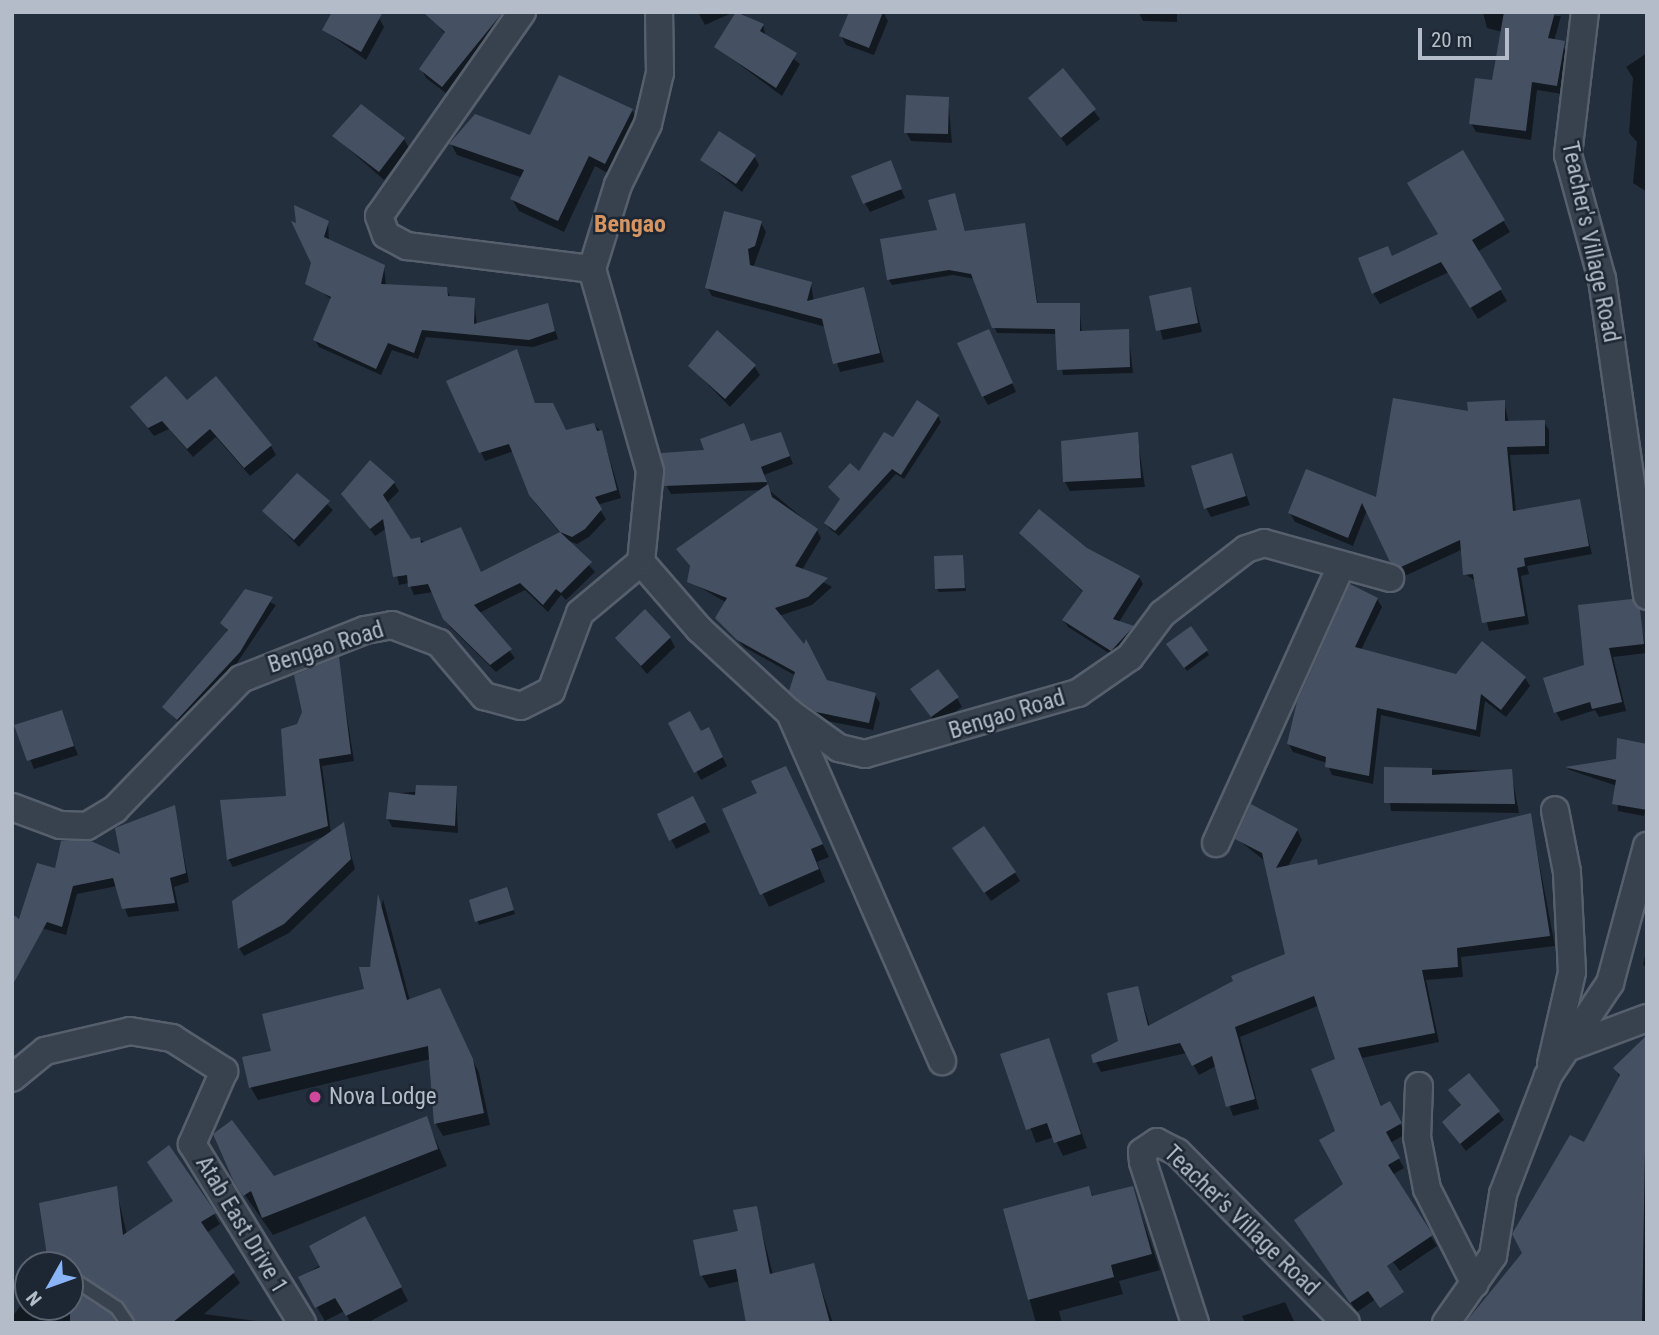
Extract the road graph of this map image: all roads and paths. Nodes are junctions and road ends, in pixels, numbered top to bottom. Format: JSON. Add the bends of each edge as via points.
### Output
{"nodes":[{"id":1,"x":522,"y":12,"type":"edge"},
{"id":2,"x":659,"y":12,"type":"edge"},
{"id":3,"x":1590,"y":14,"type":"edge"},
{"id":4,"x":592,"y":269,"type":"junction"},
{"id":5,"x":641,"y":562,"type":"junction"},
{"id":6,"x":1340,"y":568,"type":"junction"},
{"id":7,"x":1390,"y":578,"type":"dead end"},
{"id":8,"x":1647,"y":596,"type":"edge"},
{"id":9,"x":789,"y":712,"type":"junction"},
{"id":10,"x":12,"y":807,"type":"edge"},
{"id":11,"x":1555,"y":810,"type":"dead end"},
{"id":12,"x":1216,"y":843,"type":"dead end"},
{"id":13,"x":1647,"y":846,"type":"edge"},
{"id":14,"x":1647,"y":1018,"type":"edge"},
{"id":15,"x":1572,"y":1046,"type":"junction"},
{"id":16,"x":942,"y":1060,"type":"dead end"},
{"id":17,"x":1548,"y":1076,"type":"junction"},
{"id":18,"x":12,"y":1078,"type":"edge"},
{"id":19,"x":1419,"y":1086,"type":"dead end"},
{"id":20,"x":1475,"y":1284,"type":"junction"},
{"id":21,"x":84,"y":1286,"type":"edge"},
{"id":22,"x":127,"y":1323,"type":"edge"},
{"id":23,"x":302,"y":1323,"type":"edge"},
{"id":24,"x":1195,"y":1323,"type":"edge"},
{"id":25,"x":1346,"y":1323,"type":"edge"},
{"id":26,"x":1446,"y":1323,"type":"edge"}],
"edges":[{"from":1,"to":4,"type":"street","via":[[379,215],[386,235],[407,246]]},
{"from":2,"to":4,"type":"street","via":[[660,73],[648,124],[618,185]]},
{"from":3,"to":8,"type":"street","name":"Teacher's Village Road","via":[[1568,155],[1602,279]]},
{"from":4,"to":5,"type":"street","via":[[650,471]]},
{"from":5,"to":9,"type":"street","name":"Bengao Road","via":[[699,629]]},
{"from":5,"to":10,"type":"street","name":"Bengao Road","via":[[580,613],[551,691],[521,706],[484,696],[439,643],[392,625],[365,630],[241,679],[115,809],[87,826],[60,825]]},
{"from":6,"to":7,"type":"street","name":"Bengao Road"},
{"from":6,"to":9,"type":"street","name":"Bengao Road","via":[[1282,546],[1246,550],[1162,614],[1105,678],[1078,693],[905,746],[865,754],[839,748]]},
{"from":6,"to":12,"type":"street"},
{"from":9,"to":16,"type":"street"},
{"from":11,"to":17,"type":"street","via":[[1566,872],[1572,972]]},
{"from":13,"to":15,"type":"street","via":[[1610,983]]},
{"from":14,"to":15,"type":"street"},
{"from":15,"to":17,"type":"street"},
{"from":17,"to":20,"type":"street","via":[[1503,1194],[1493,1256]]},
{"from":18,"to":23,"type":"street","name":"Atab East Drive 1","via":[[46,1051],[130,1031],[172,1038],[224,1071],[192,1144]]},
{"from":19,"to":20,"type":"street","via":[[1417,1137],[1427,1189]]},
{"from":20,"to":26,"type":"street"},
{"from":21,"to":22,"type":"lane","via":[[117,1308]]},
{"from":24,"to":25,"type":"street","name":"Teacher's Village Road","via":[[1143,1162],[1142,1152],[1157,1142],[1177,1152]]}]}
